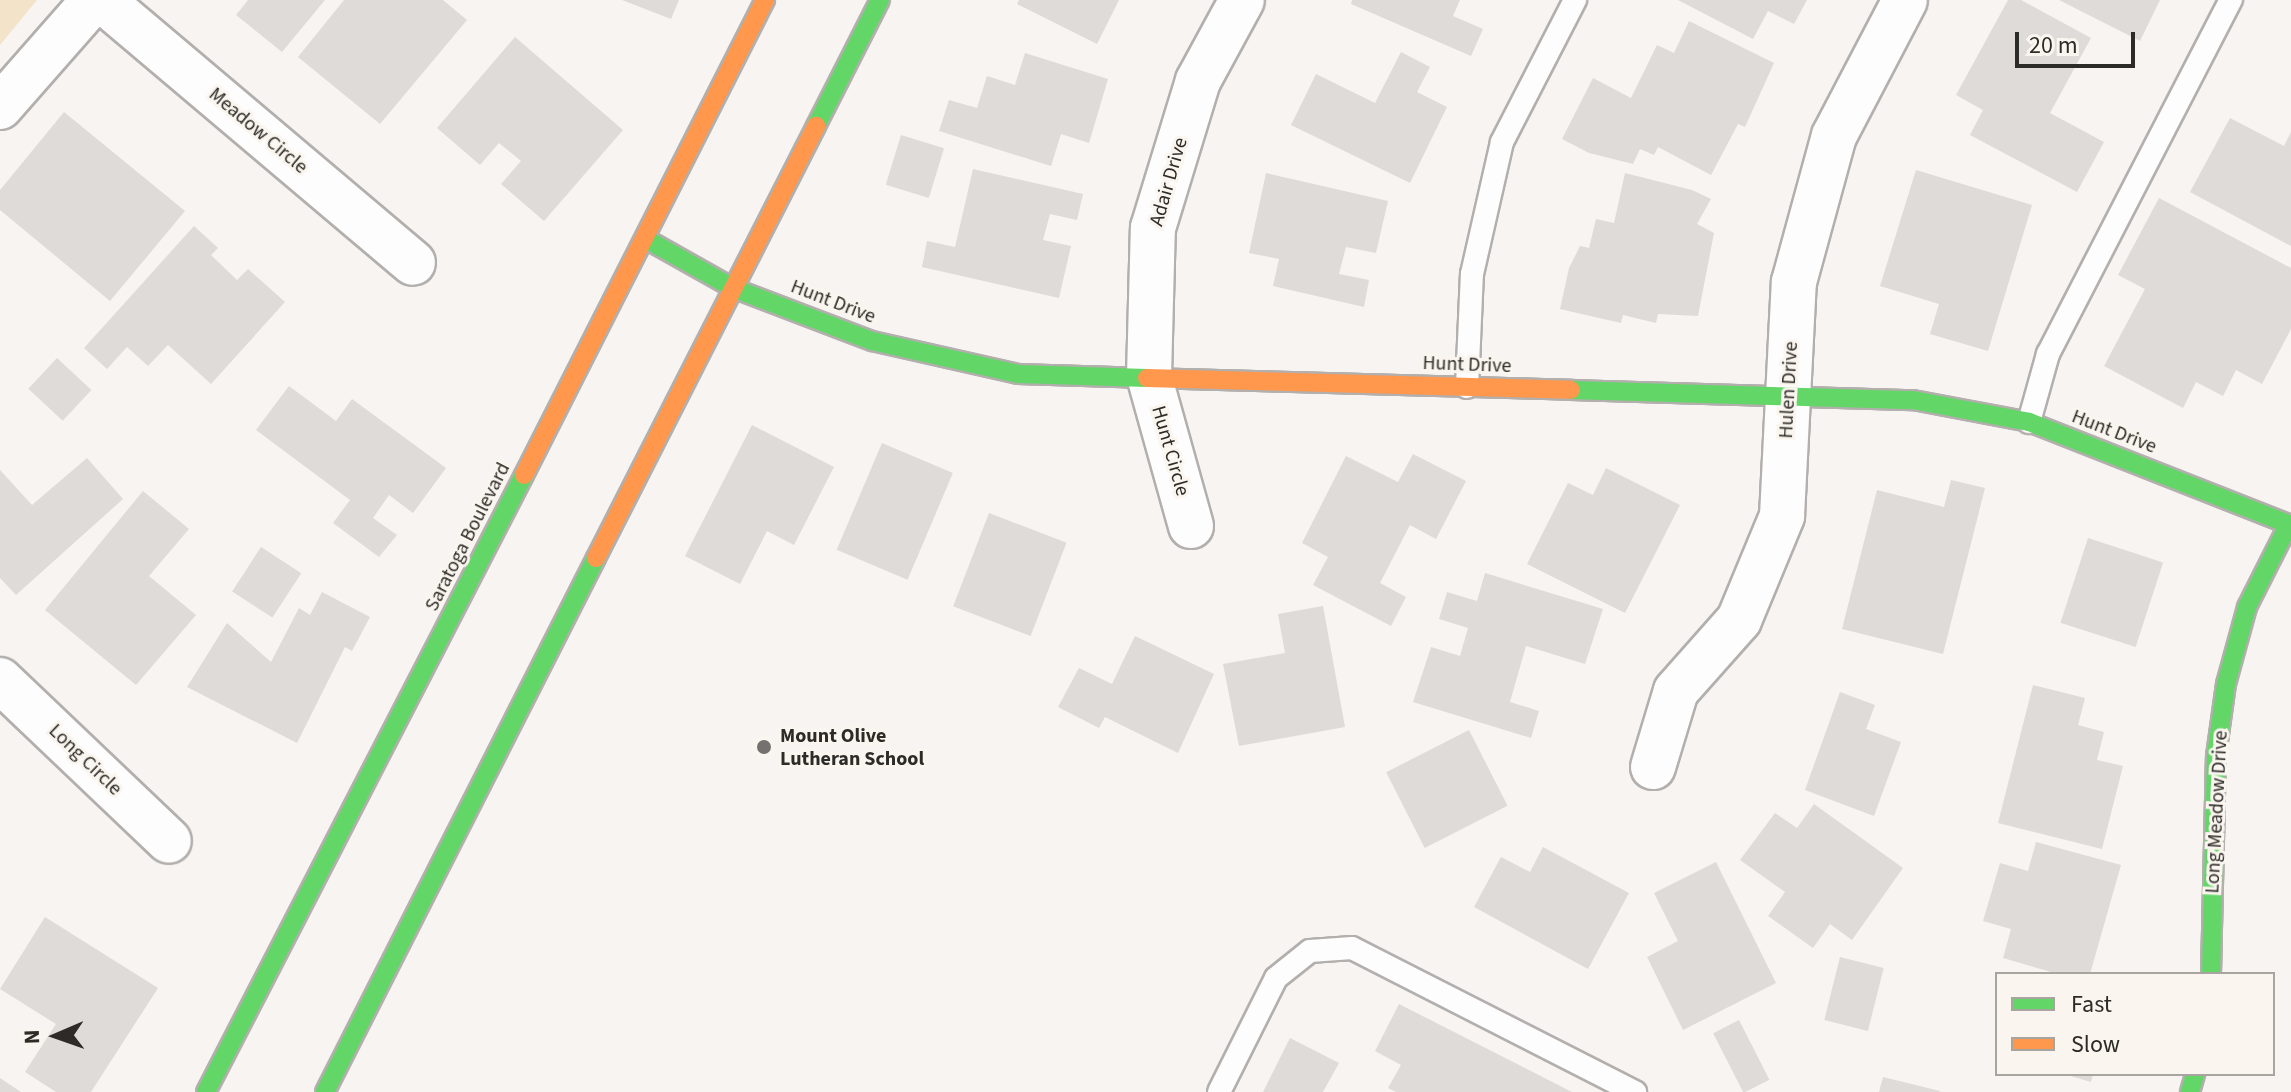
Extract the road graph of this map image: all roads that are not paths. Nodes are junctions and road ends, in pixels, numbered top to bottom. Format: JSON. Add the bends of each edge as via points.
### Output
{"nodes":[{"id":1,"x":94,"y":0,"type":"edge"},
{"id":2,"x":102,"y":0,"type":"edge"},
{"id":3,"x":765,"y":0,"type":"edge"},
{"id":4,"x":880,"y":0,"type":"edge"},
{"id":5,"x":1242,"y":0,"type":"edge"},
{"id":6,"x":1575,"y":0,"type":"edge"},
{"id":7,"x":1905,"y":0,"type":"edge"},
{"id":8,"x":2231,"y":0,"type":"edge"},
{"id":9,"x":0,"y":107,"type":"edge"},
{"id":10,"x":646,"y":239,"type":"junction"},
{"id":11,"x":413,"y":263,"type":"dead end"},
{"id":12,"x":733,"y":288,"type":"junction"},
{"id":13,"x":1149,"y":376,"type":"junction"},
{"id":14,"x":1467,"y":387,"type":"junction"},
{"id":15,"x":1788,"y":395,"type":"junction"},
{"id":16,"x":2029,"y":422,"type":"junction"},
{"id":17,"x":2290,"y":523,"type":"edge"},
{"id":18,"x":1191,"y":526,"type":"dead end"},
{"id":19,"x":0,"y":680,"type":"edge"},
{"id":20,"x":1653,"y":767,"type":"dead end"},
{"id":21,"x":169,"y":841,"type":"dead end"},
{"id":22,"x":2211,"y":972,"type":"edge"},
{"id":23,"x":206,"y":1092,"type":"edge"},
{"id":24,"x":325,"y":1092,"type":"edge"},
{"id":25,"x":1219,"y":1092,"type":"edge"},
{"id":26,"x":1635,"y":1092,"type":"edge"}],
"edges":[{"from":1,"to":9,"type":"street"},
{"from":2,"to":11,"type":"street","name":"Meadow Circle"},
{"from":3,"to":10,"type":"main road","name":"Saratoga Boulevard"},
{"from":4,"to":12,"type":"main road"},
{"from":5,"to":13,"type":"street","name":"Adair Drive","via":[[1198,81],[1153,228]]},
{"from":6,"to":14,"type":"lane","via":[[1502,142],[1472,274]]},
{"from":7,"to":15,"type":"street","name":"Hulen Drive","via":[[1834,136],[1794,282]]},
{"from":8,"to":16,"type":"lane","via":[[2048,354]]},
{"from":10,"to":12,"type":"main road","name":"Hunt Drive"},
{"from":10,"to":23,"type":"main road","name":"Saratoga Boulevard"},
{"from":12,"to":13,"type":"main road","name":"Hunt Drive","via":[[872,341],[1018,374]]},
{"from":12,"to":24,"type":"main road"},
{"from":13,"to":14,"type":"main road","name":"Hunt Drive"},
{"from":13,"to":18,"type":"street","name":"Hunt Circle"},
{"from":14,"to":15,"type":"main road","name":"Hunt Drive"},
{"from":15,"to":16,"type":"main road","name":"Hunt Drive","via":[[1913,400]]},
{"from":15,"to":20,"type":"street","name":"Hulen Drive","via":[[1782,516],[1739,620],[1676,691]]},
{"from":16,"to":17,"type":"main road","name":"Hunt Drive"},
{"from":17,"to":22,"type":"main road","name":"Long Meadow Drive","via":[[2247,607],[2226,684],[2216,756]]},
{"from":19,"to":21,"type":"street","name":"Long Circle"},
{"from":25,"to":26,"type":"lane","via":[[1276,978],[1310,951],[1352,948]]}]}
